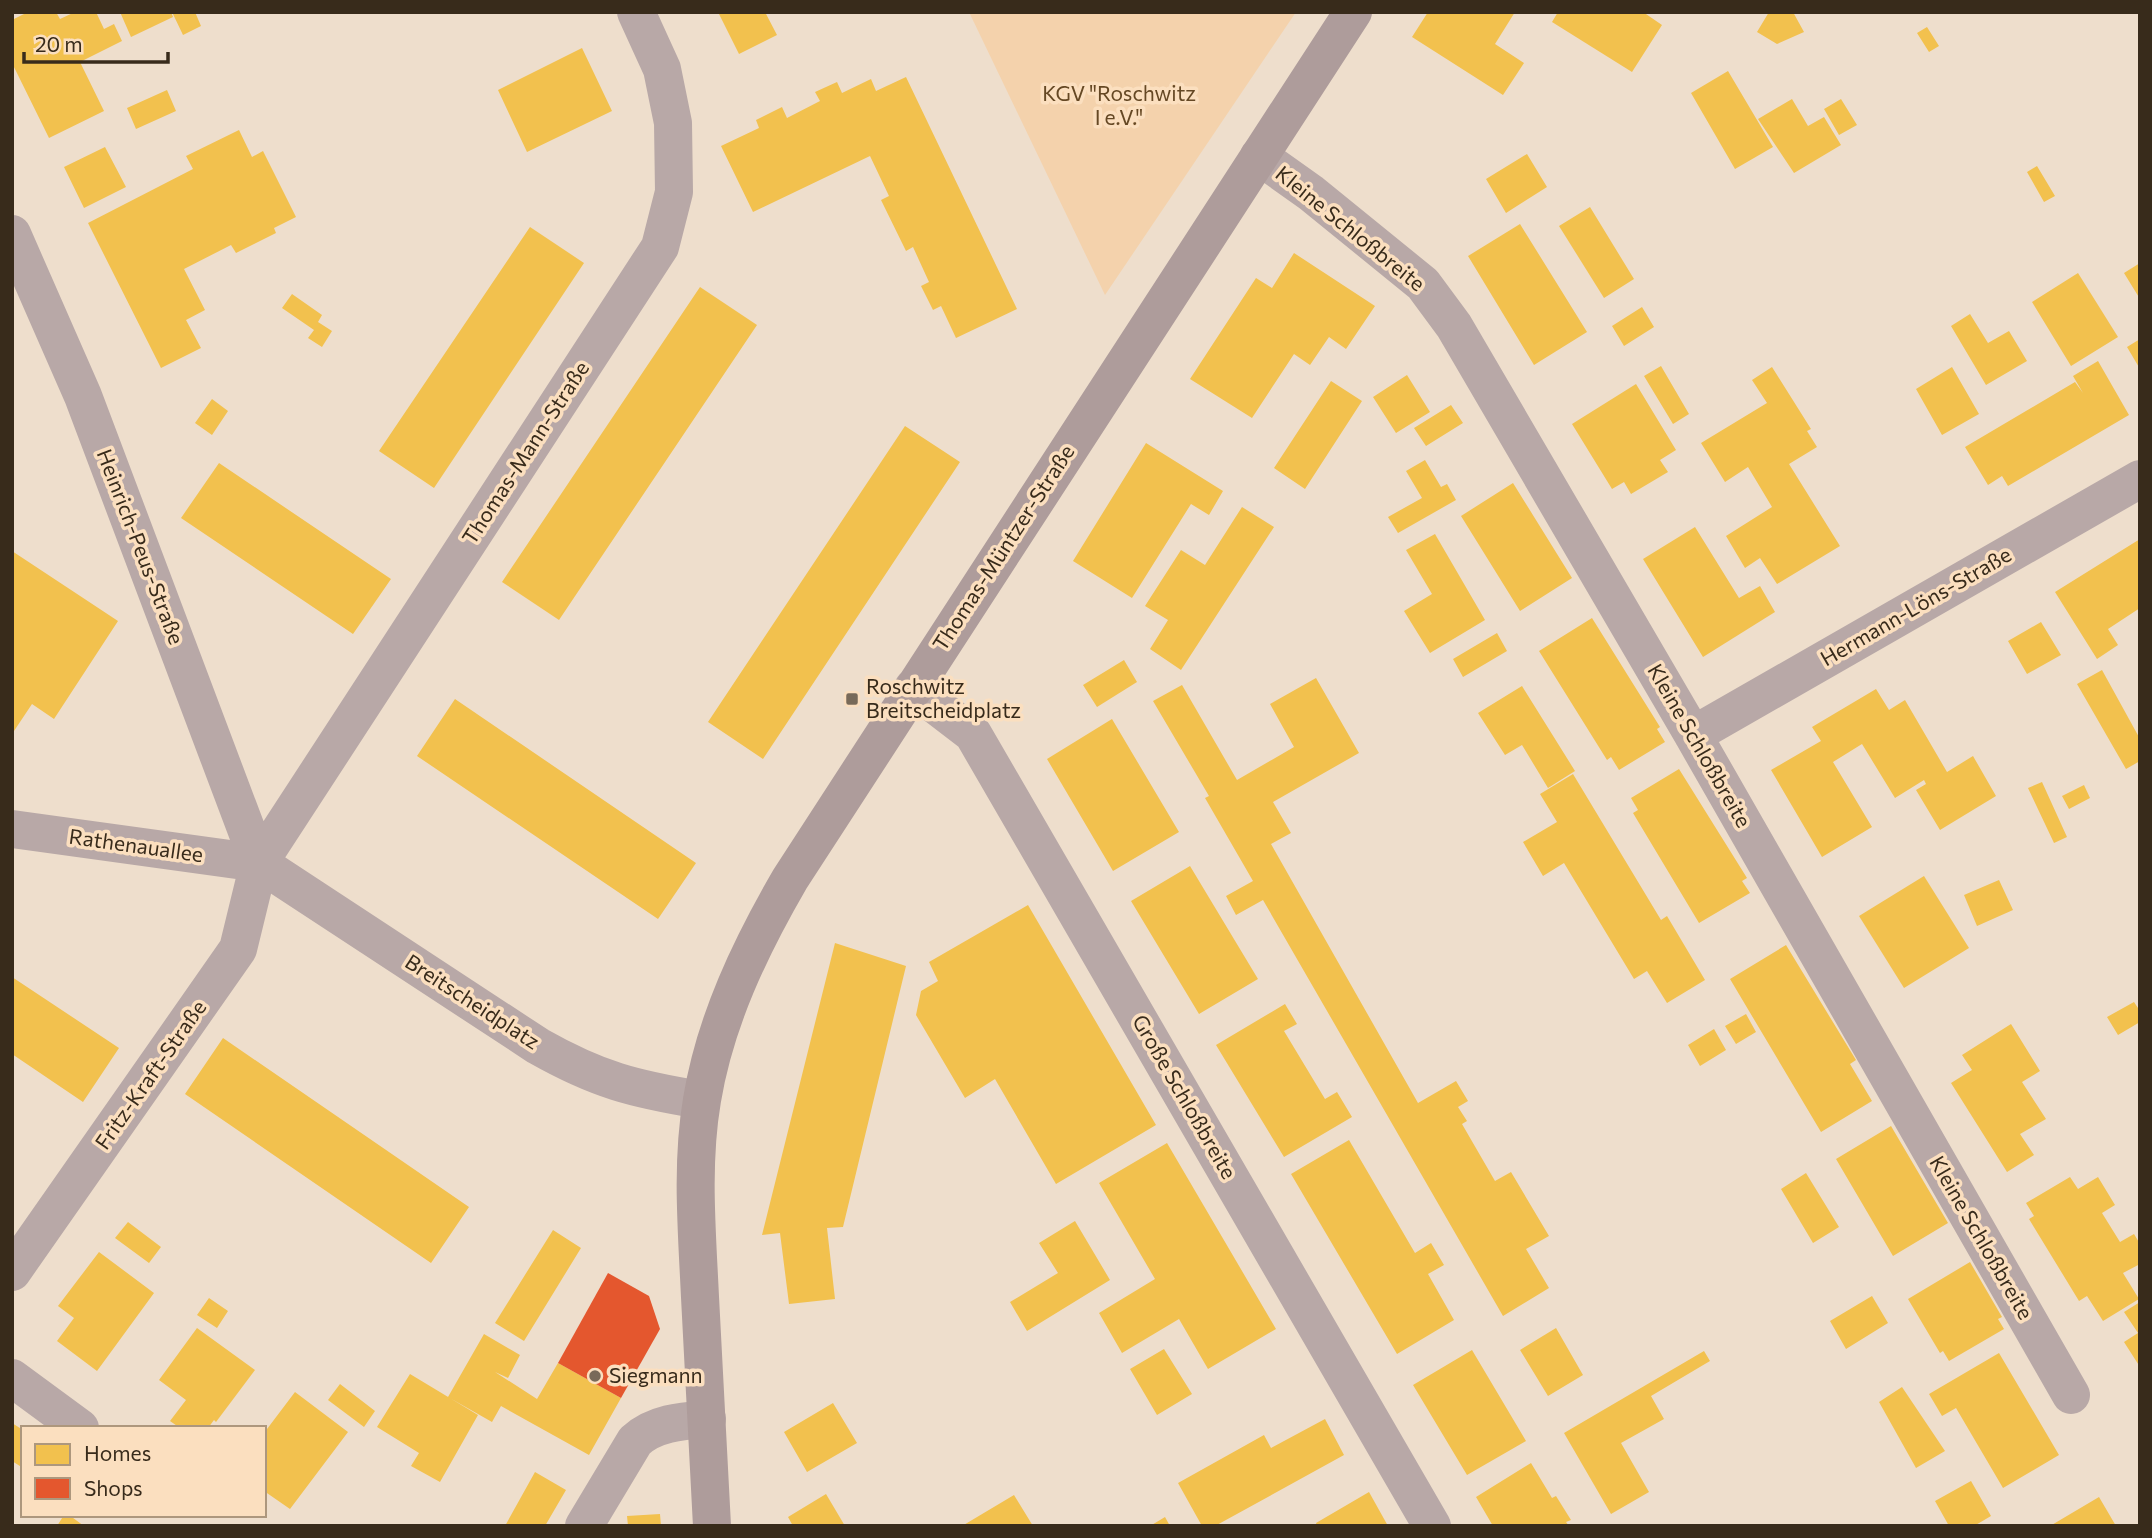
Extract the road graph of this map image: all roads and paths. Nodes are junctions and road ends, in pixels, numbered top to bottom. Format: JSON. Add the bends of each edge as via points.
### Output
{"nodes":[{"id":1,"x":636,"y":12,"type":"edge"},
{"id":2,"x":1353,"y":12,"type":"edge"},
{"id":3,"x":1259,"y":156,"type":"junction"},
{"id":4,"x":12,"y":234,"type":"edge"},
{"id":5,"x":2140,"y":479,"type":"edge"},
{"id":6,"x":913,"y":688,"type":"junction"},
{"id":7,"x":1693,"y":735,"type":"junction"},
{"id":8,"x":12,"y":829,"type":"edge"},
{"id":9,"x":259,"y":863,"type":"junction"},
{"id":10,"x":701,"y":1100,"type":"junction"},
{"id":11,"x":12,"y":1272,"type":"edge"},
{"id":12,"x":12,"y":1378,"type":"edge"},
{"id":13,"x":2071,"y":1395,"type":"dead end"},
{"id":14,"x":707,"y":1419,"type":"junction"},
{"id":15,"x":77,"y":1426,"type":"edge"},
{"id":16,"x":584,"y":1526,"type":"edge"},
{"id":17,"x":712,"y":1526,"type":"edge"},
{"id":18,"x":1432,"y":1526,"type":"edge"}],
"edges":[{"from":1,"to":9,"type":"street","name":"Thomas-Mann-Straße","via":[[662,68],[673,123],[674,192],[660,247]]},
{"from":2,"to":3,"type":"main road","name":"Thomas-Müntzer-Straße"},
{"from":3,"to":6,"type":"main road","name":"Thomas-Müntzer-Straße"},
{"from":3,"to":7,"type":"street","name":"Kleine Schloßbreite","via":[[1423,284],[1454,326]]},
{"from":4,"to":9,"type":"street","name":"Heinrich-Peus-Straße","via":[[83,396]]},
{"from":5,"to":7,"type":"street","name":"Hermann-Löns-Straße"},
{"from":6,"to":10,"type":"main road","name":"Thomas-Müntzer-Straße","via":[[757,936],[711,1055]]},
{"from":6,"to":18,"type":"street","name":"Große Schloßbreite","via":[[973,734]]},
{"from":7,"to":13,"type":"street","name":"Kleine Schloßbreite"},
{"from":8,"to":9,"type":"street","name":"Rathenauallee"},
{"from":9,"to":10,"type":"street","name":"Breitscheidplatz","via":[[581,1070],[640,1090]]},
{"from":9,"to":11,"type":"street","name":"Fritz-Kraft-Straße","via":[[238,949]]},
{"from":10,"to":14,"type":"main road","name":"Thomas-Müntzer-Straße","via":[[695,1185]]},
{"from":12,"to":15,"type":"street"},
{"from":14,"to":16,"type":"street","via":[[644,1433]]},
{"from":14,"to":17,"type":"main road","name":"Thomas-Müntzer-Straße"}]}
